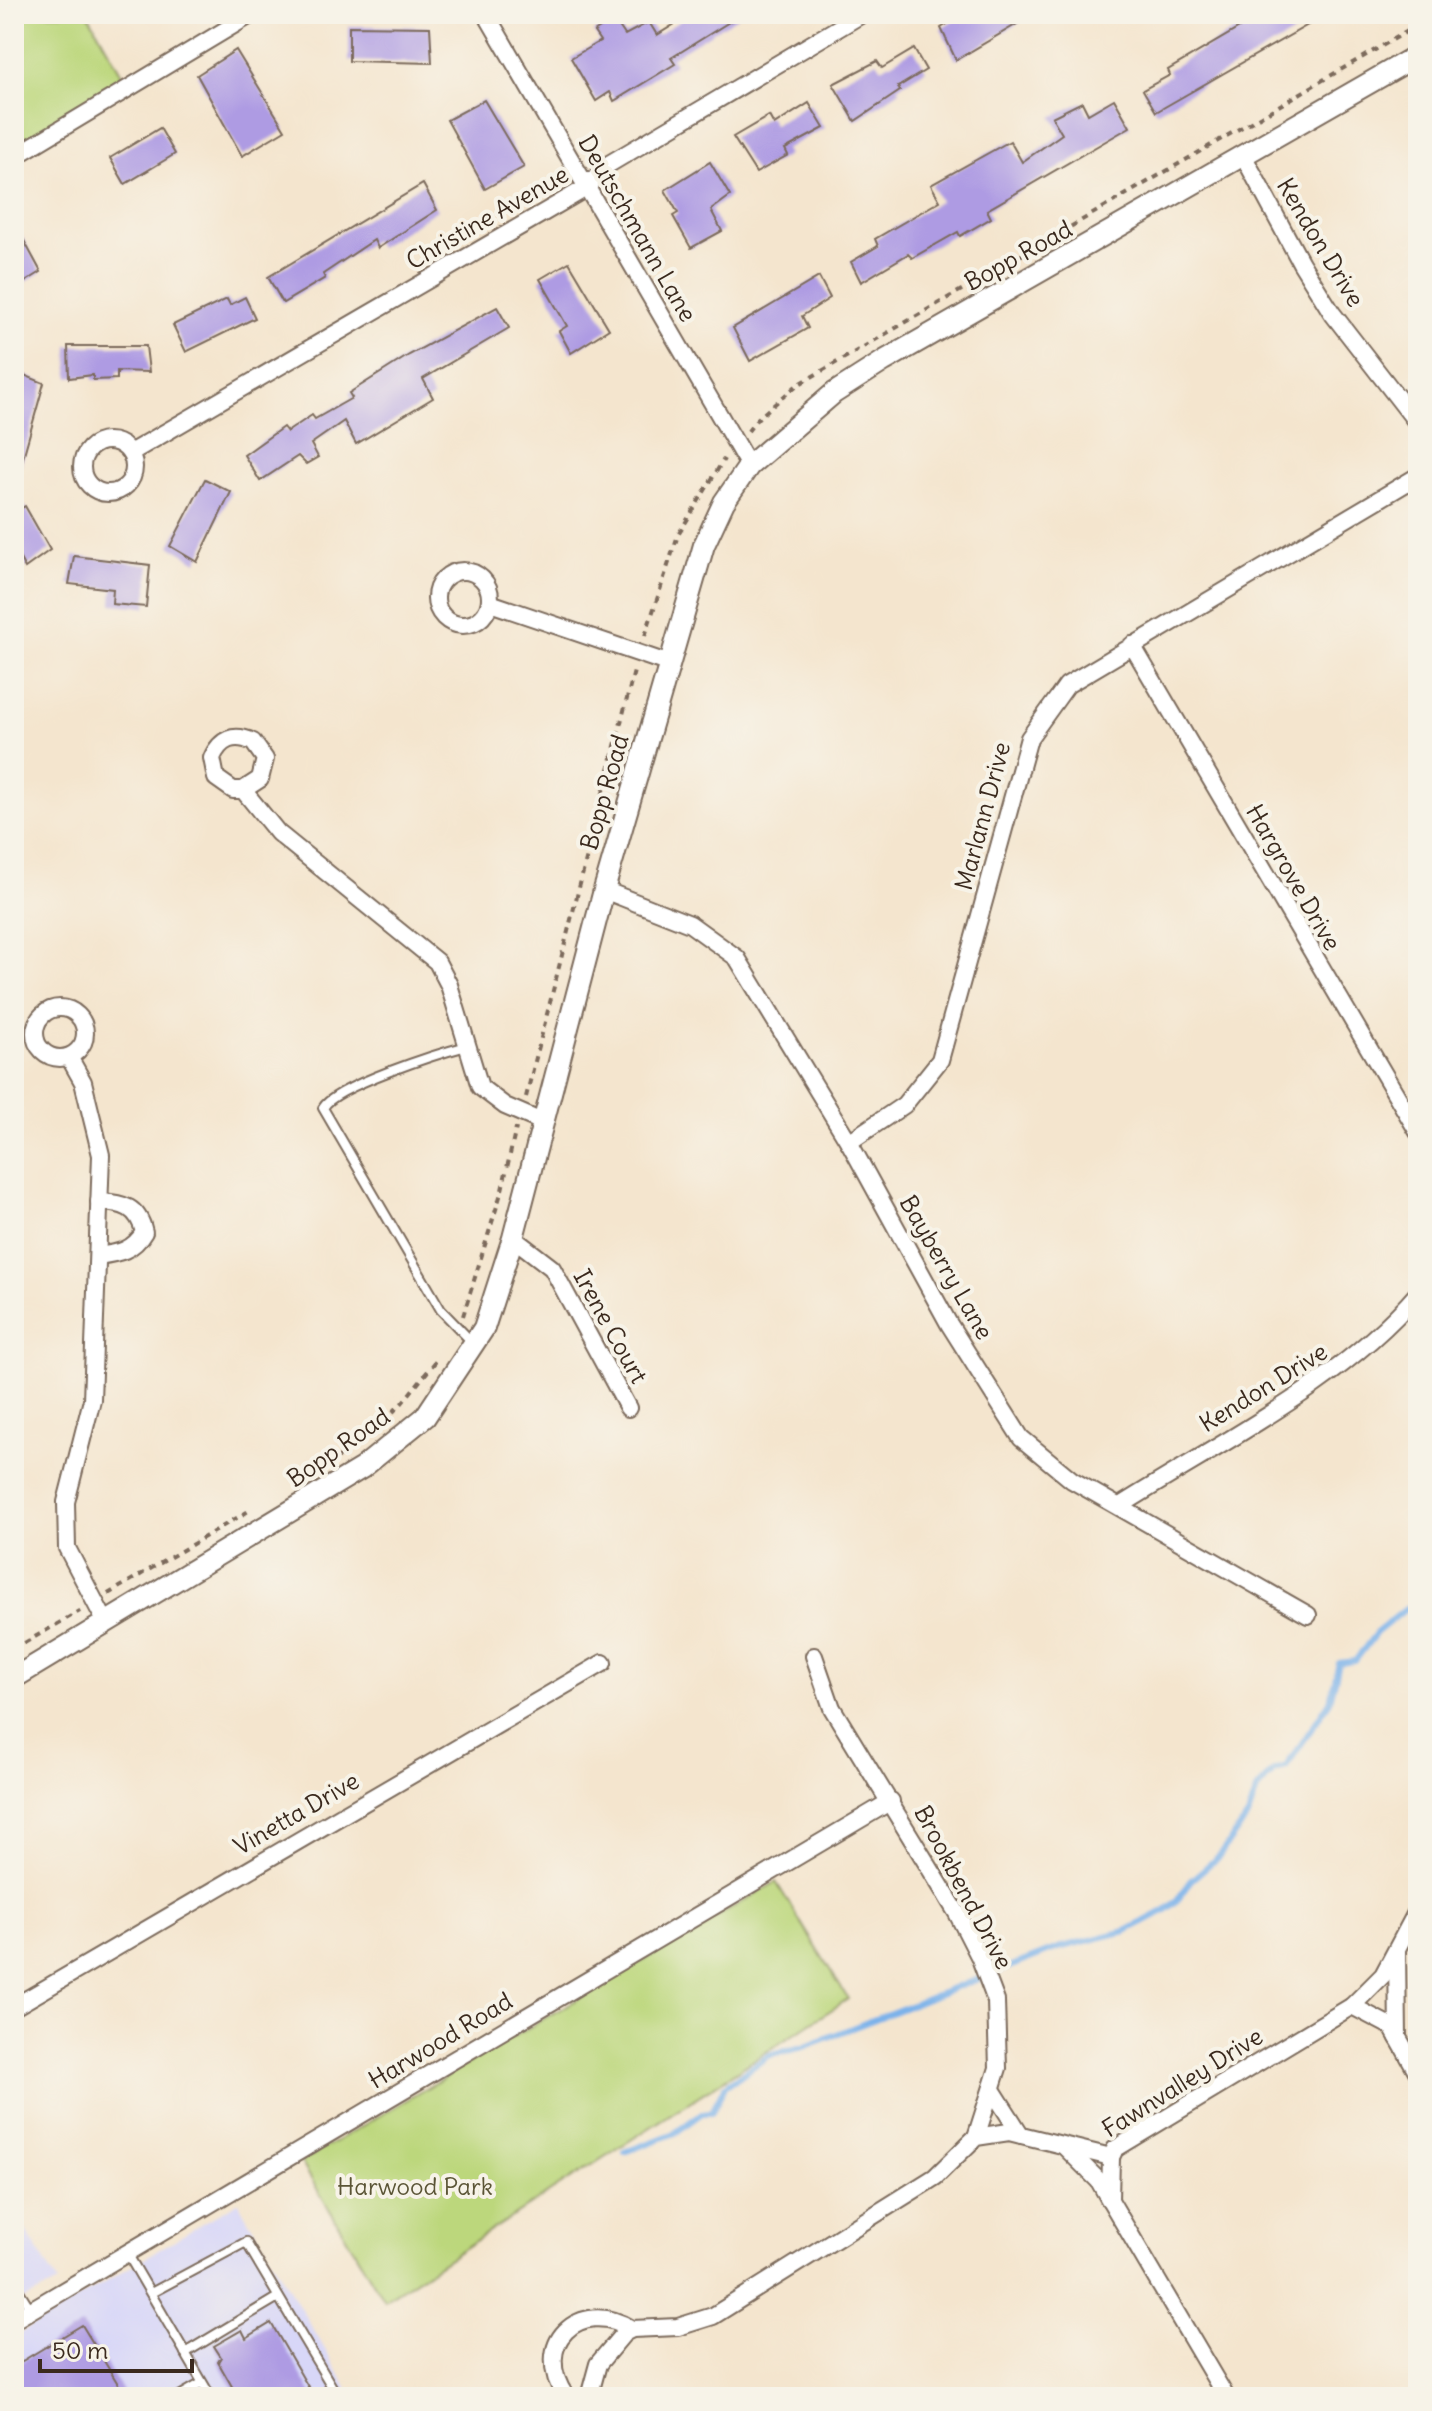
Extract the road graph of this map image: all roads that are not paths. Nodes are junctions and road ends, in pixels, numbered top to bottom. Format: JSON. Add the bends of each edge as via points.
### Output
{"nodes":[{"id":1,"x":252,"y":14,"type":"edge"},
{"id":2,"x":486,"y":14,"type":"edge"},
{"id":3,"x":862,"y":14,"type":"edge"},
{"id":4,"x":1418,"y":55,"type":"edge"},
{"id":5,"x":14,"y":157,"type":"edge"},
{"id":6,"x":1244,"y":157,"type":"junction"},
{"id":7,"x":586,"y":188,"type":"junction"},
{"id":8,"x":1418,"y":424,"type":"edge"},
{"id":9,"x":130,"y":453,"type":"dead end"},
{"id":10,"x":749,"y":466,"type":"junction"},
{"id":11,"x":1418,"y":476,"type":"edge"},
{"id":12,"x":490,"y":603,"type":"dead end"},
{"id":13,"x":1132,"y":645,"type":"junction"},
{"id":14,"x":667,"y":663,"type":"junction"},
{"id":15,"x":243,"y":790,"type":"dead end"},
{"id":16,"x":604,"y":890,"type":"junction"},
{"id":17,"x":467,"y":1046,"type":"junction"},
{"id":18,"x":69,"y":1057,"type":"dead end"},
{"id":19,"x":542,"y":1122,"type":"junction"},
{"id":20,"x":1418,"y":1132,"type":"edge"},
{"id":21,"x":849,"y":1142,"type":"junction"},
{"id":22,"x":99,"y":1202,"type":"junction"},
{"id":23,"x":513,"y":1238,"type":"junction"},
{"id":24,"x":98,"y":1256,"type":"junction"},
{"id":25,"x":1418,"y":1293,"type":"edge"},
{"id":26,"x":474,"y":1343,"type":"junction"},
{"id":27,"x":628,"y":1408,"type":"dead end"},
{"id":28,"x":1120,"y":1506,"type":"junction"},
{"id":29,"x":1308,"y":1615,"type":"dead end"},
{"id":30,"x":106,"y":1623,"type":"junction"},
{"id":31,"x":814,"y":1656,"type":"dead end"},
{"id":32,"x":603,"y":1663,"type":"dead end"},
{"id":33,"x":14,"y":1678,"type":"edge"},
{"id":34,"x":891,"y":1801,"type":"junction"},
{"id":35,"x":1418,"y":1909,"type":"edge"},
{"id":36,"x":1397,"y":1949,"type":"junction"},
{"id":37,"x":1352,"y":2006,"type":"junction"},
{"id":38,"x":14,"y":2007,"type":"edge"},
{"id":39,"x":1398,"y":2038,"type":"junction"},
{"id":40,"x":1418,"y":2073,"type":"edge"},
{"id":41,"x":993,"y":2091,"type":"junction"},
{"id":42,"x":1021,"y":2135,"type":"junction"},
{"id":43,"x":976,"y":2137,"type":"junction"},
{"id":44,"x":1065,"y":2147,"type":"junction"},
{"id":45,"x":1111,"y":2157,"type":"junction"},
{"id":46,"x":1110,"y":2200,"type":"junction"},
{"id":47,"x":127,"y":2253,"type":"junction"},
{"id":48,"x":14,"y":2283,"type":"edge"},
{"id":49,"x":151,"y":2293,"type":"junction"},
{"id":50,"x":278,"y":2297,"type":"junction"},
{"id":51,"x":32,"y":2310,"type":"junction"},
{"id":52,"x":14,"y":2320,"type":"edge"},
{"id":53,"x":632,"y":2329,"type":"junction"},
{"id":54,"x":185,"y":2353,"type":"junction"},
{"id":55,"x":202,"y":2383,"type":"junction"},
{"id":56,"x":178,"y":2397,"type":"edge"},
{"id":57,"x":211,"y":2397,"type":"edge"},
{"id":58,"x":338,"y":2397,"type":"edge"},
{"id":59,"x":566,"y":2397,"type":"edge"},
{"id":60,"x":589,"y":2397,"type":"edge"},
{"id":61,"x":1226,"y":2397,"type":"edge"}],
"edges":[{"from":1,"to":5,"type":"street"},
{"from":2,"to":7,"type":"street","name":"Deutschmann Lane"},
{"from":3,"to":7,"type":"street","name":"Christine Avenue","via":[[609,164]]},
{"from":4,"to":6,"type":"street","name":"Bopp Road"},
{"from":6,"to":8,"type":"street","name":"Kendon Drive","via":[[1332,313]]},
{"from":6,"to":10,"type":"street","name":"Bopp Road","via":[[884,361],[821,402]]},
{"from":7,"to":9,"type":"street","name":"Christine Avenue"},
{"from":7,"to":10,"type":"street","name":"Deutschmann Lane"},
{"from":10,"to":14,"type":"street","name":"Bopp Road","via":[[704,545]]},
{"from":11,"to":13,"type":"street","name":"Marlann Drive"},
{"from":12,"to":14,"type":"street"},
{"from":13,"to":20,"type":"street","name":"Hargrove Drive"},
{"from":13,"to":21,"type":"street","name":"Marlann Drive","via":[[1067,685],[1029,738],[940,1060],[904,1105]]},
{"from":14,"to":16,"type":"street","name":"Bopp Road"},
{"from":15,"to":17,"type":"street","via":[[278,833],[437,962]]},
{"from":16,"to":19,"type":"street","name":"Bopp Road"},
{"from":16,"to":21,"type":"street","name":"Bayberry Lane","via":[[690,924],[725,947],[751,978]]},
{"from":17,"to":19,"type":"street","via":[[480,1087],[505,1106]]},
{"from":17,"to":26,"type":"lane","via":[[427,1056],[327,1101],[323,1108],[441,1310]]},
{"from":18,"to":22,"type":"street","via":[[83,1082],[101,1155]]},
{"from":19,"to":23,"type":"street","name":"Bopp Road"},
{"from":21,"to":28,"type":"street","name":"Bayberry Lane","via":[[949,1324],[1021,1438],[1072,1480]]},
{"from":22,"to":24,"type":"street"},
{"from":22,"to":24,"type":"street","via":[[131,1207],[144,1232],[137,1245]]},
{"from":23,"to":26,"type":"street","name":"Bopp Road","via":[[484,1328]]},
{"from":23,"to":27,"type":"street","name":"Irene Court","via":[[552,1268]]},
{"from":24,"to":30,"type":"street","via":[[92,1400],[66,1502],[67,1548]]},
{"from":25,"to":28,"type":"street","name":"Kendon Drive","via":[[1387,1330],[1345,1364]]},
{"from":26,"to":30,"type":"street","name":"Bopp Road","via":[[425,1417],[362,1468]]},
{"from":28,"to":29,"type":"street","name":"Bayberry Lane"},
{"from":30,"to":33,"type":"street","name":"Bopp Road"},
{"from":31,"to":34,"type":"street","name":"Brookbend Drive","via":[[832,1708]]},
{"from":32,"to":38,"type":"street","name":"Vinetta Drive"},
{"from":34,"to":41,"type":"street","name":"Brookbend Drive","via":[[979,1956],[993,1994],[999,2054]]},
{"from":34,"to":47,"type":"street","name":"Harwood Road"},
{"from":35,"to":36,"type":"street","name":"Fawnvalley Drive"},
{"from":36,"to":37,"type":"street","name":"Fawnvalley Drive","via":[[1383,1975]]},
{"from":36,"to":39,"type":"street"},
{"from":37,"to":39,"type":"street","via":[[1392,2027]]},
{"from":37,"to":45,"type":"street","name":"Fawnvalley Drive","via":[[1115,2149]]},
{"from":39,"to":40,"type":"street"},
{"from":41,"to":42,"type":"street"},
{"from":41,"to":43,"type":"street","name":"Brookbend Drive"},
{"from":42,"to":43,"type":"street","name":"Fawnvalley Drive"},
{"from":42,"to":44,"type":"street","name":"Fawnvalley Drive"},
{"from":43,"to":53,"type":"street","via":[[935,2177],[713,2316],[678,2327]]},
{"from":44,"to":45,"type":"street","name":"Fawnvalley Drive"},
{"from":44,"to":46,"type":"street"},
{"from":45,"to":46,"type":"street"},
{"from":46,"to":61,"type":"street"},
{"from":47,"to":49,"type":"lane"},
{"from":47,"to":51,"type":"street","name":"Harwood Road"},
{"from":48,"to":51,"type":"lane"},
{"from":49,"to":50,"type":"lane","via":[[246,2242]]},
{"from":49,"to":54,"type":"lane"},
{"from":50,"to":54,"type":"lane"},
{"from":50,"to":58,"type":"lane"},
{"from":51,"to":52,"type":"street","name":"Harwood Road"},
{"from":53,"to":59,"type":"street","via":[[613,2317],[592,2317],[576,2322],[559,2339],[552,2359],[555,2382]]},
{"from":53,"to":60,"type":"street","via":[[598,2364]]},
{"from":54,"to":55,"type":"lane"},
{"from":55,"to":56,"type":"lane"},
{"from":55,"to":57,"type":"lane"}]}
